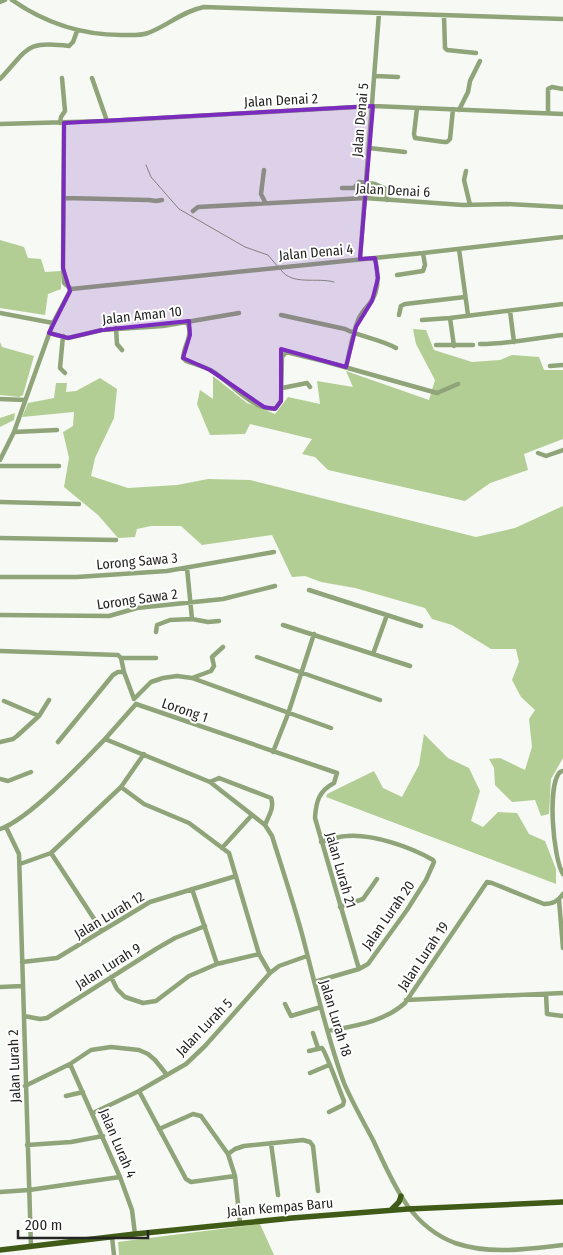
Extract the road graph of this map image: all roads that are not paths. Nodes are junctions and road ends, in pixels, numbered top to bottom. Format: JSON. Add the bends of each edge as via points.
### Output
{"nodes":[{"id":1,"x":5,"y":0,"type":"edge"},
{"id":2,"x":12,"y":0,"type":"edge"},
{"id":3,"x":0,"y":2,"type":"edge"},
{"id":4,"x":379,"y":13,"type":"junction"},
{"id":5,"x":444,"y":16,"type":"junction"},
{"id":6,"x":563,"y":19,"type":"edge"},
{"id":7,"x":77,"y":31,"type":"junction"},
{"id":8,"x":476,"y":53,"type":"dead end"},
{"id":9,"x":480,"y":61,"type":"dead end"},
{"id":10,"x":375,"y":76,"type":"junction"},
{"id":11,"x":398,"y":77,"type":"dead end"},
{"id":12,"x":62,"y":78,"type":"dead end"},
{"id":13,"x":92,"y":78,"type":"dead end"},
{"id":14,"x":0,"y":79,"type":"edge"},
{"id":15,"x":563,"y":90,"type":"edge"},
{"id":16,"x":373,"y":106,"type":"junction"},
{"id":17,"x":416,"y":108,"type":"junction"},
{"id":18,"x":456,"y":109,"type":"junction"},
{"id":19,"x":548,"y":113,"type":"junction"},
{"id":20,"x":563,"y":114,"type":"edge"},
{"id":21,"x":107,"y":121,"type":"junction"},
{"id":22,"x":62,"y":123,"type":"junction"},
{"id":23,"x":0,"y":124,"type":"edge"},
{"id":24,"x":369,"y":148,"type":"junction"},
{"id":25,"x":405,"y":152,"type":"dead end"},
{"id":26,"x":264,"y":170,"type":"dead end"},
{"id":27,"x":466,"y":171,"type":"dead end"},
{"id":28,"x":366,"y":183,"type":"junction"},
{"id":29,"x":342,"y":188,"type":"dead end"},
{"id":30,"x":386,"y":189,"type":"junction"},
{"id":31,"x":401,"y":191,"type":"dead end"},
{"id":32,"x":65,"y":198,"type":"junction"},
{"id":33,"x":365,"y":198,"type":"junction"},
{"id":34,"x":162,"y":200,"type":"dead end"},
{"id":35,"x":388,"y":200,"type":"junction"},
{"id":36,"x":264,"y":202,"type":"junction"},
{"id":37,"x":470,"y":205,"type":"junction"},
{"id":38,"x":563,"y":207,"type":"edge"},
{"id":39,"x":193,"y":211,"type":"dead end"},
{"id":40,"x":563,"y":237,"type":"edge"},
{"id":41,"x":459,"y":249,"type":"junction"},
{"id":42,"x":423,"y":253,"type":"junction"},
{"id":43,"x":375,"y":258,"type":"junction"},
{"id":44,"x":360,"y":259,"type":"junction"},
{"id":45,"x":397,"y":275,"type":"dead end"},
{"id":46,"x":71,"y":289,"type":"junction"},
{"id":47,"x":465,"y":297,"type":"junction"},
{"id":48,"x":563,"y":304,"type":"edge"},
{"id":49,"x":510,"y":311,"type":"junction"},
{"id":50,"x":0,"y":314,"type":"edge"},
{"id":51,"x":239,"y":314,"type":"dead end"},
{"id":52,"x":281,"y":315,"type":"dead end"},
{"id":53,"x":398,"y":315,"type":"dead end"},
{"id":54,"x":468,"y":315,"type":"junction"},
{"id":55,"x":450,"y":318,"type":"junction"},
{"id":56,"x":422,"y":320,"type":"dead end"},
{"id":57,"x":187,"y":322,"type":"junction"},
{"id":58,"x":52,"y":324,"type":"junction"},
{"id":59,"x":116,"y":328,"type":"junction"},
{"id":60,"x":49,"y":333,"type":"junction"},
{"id":61,"x":354,"y":333,"type":"junction"},
{"id":62,"x":563,"y":335,"type":"edge"},
{"id":63,"x":62,"y":336,"type":"junction"},
{"id":64,"x":514,"y":342,"type":"junction"},
{"id":65,"x":480,"y":344,"type":"dead end"},
{"id":66,"x":436,"y":345,"type":"dead end"},
{"id":67,"x":473,"y":345,"type":"dead end"},
{"id":68,"x":454,"y":346,"type":"junction"},
{"id":69,"x":396,"y":348,"type":"dead end"},
{"id":70,"x":122,"y":350,"type":"dead end"},
{"id":71,"x":563,"y":364,"type":"edge"},
{"id":72,"x":550,"y":366,"type":"dead end"},
{"id":73,"x":346,"y":367,"type":"junction"},
{"id":74,"x":65,"y":373,"type":"dead end"},
{"id":75,"x":458,"y":384,"type":"dead end"},
{"id":76,"x":310,"y":387,"type":"dead end"},
{"id":77,"x":282,"y":388,"type":"junction"},
{"id":78,"x":0,"y":399,"type":"edge"},
{"id":79,"x":25,"y":400,"type":"junction"},
{"id":80,"x":57,"y":430,"type":"dead end"},
{"id":81,"x":14,"y":432,"type":"junction"},
{"id":82,"x":563,"y":450,"type":"edge"},
{"id":83,"x":538,"y":453,"type":"dead end"},
{"id":84,"x":0,"y":460,"type":"edge"},
{"id":85,"x":0,"y":466,"type":"edge"},
{"id":86,"x":59,"y":466,"type":"dead end"},
{"id":87,"x":0,"y":502,"type":"edge"},
{"id":88,"x":79,"y":504,"type":"dead end"},
{"id":89,"x":0,"y":538,"type":"edge"},
{"id":90,"x":116,"y":540,"type":"dead end"},
{"id":91,"x":274,"y":552,"type":"dead end"},
{"id":92,"x":187,"y":568,"type":"junction"},
{"id":93,"x":0,"y":577,"type":"edge"},
{"id":94,"x":275,"y":586,"type":"dead end"},
{"id":95,"x":309,"y":590,"type":"dead end"},
{"id":96,"x":190,"y":603,"type":"junction"},
{"id":97,"x":0,"y":615,"type":"edge"},
{"id":98,"x":387,"y":615,"type":"junction"},
{"id":99,"x":192,"y":619,"type":"junction"},
{"id":100,"x":219,"y":621,"type":"dead end"},
{"id":101,"x":283,"y":625,"type":"dead end"},
{"id":102,"x":421,"y":626,"type":"dead end"},
{"id":103,"x":156,"y":632,"type":"dead end"},
{"id":104,"x":314,"y":634,"type":"junction"},
{"id":105,"x":223,"y":647,"type":"dead end"},
{"id":106,"x":0,"y":651,"type":"edge"},
{"id":107,"x":373,"y":654,"type":"junction"},
{"id":108,"x":256,"y":657,"type":"dead end"},
{"id":109,"x":121,"y":658,"type":"junction"},
{"id":110,"x":156,"y":658,"type":"dead end"},
{"id":111,"x":410,"y":666,"type":"dead end"},
{"id":112,"x":124,"y":672,"type":"junction"},
{"id":113,"x":302,"y":673,"type":"junction"},
{"id":114,"x":192,"y":678,"type":"junction"},
{"id":115,"x":134,"y":698,"type":"junction"},
{"id":116,"x":49,"y":700,"type":"dead end"},
{"id":117,"x":380,"y":700,"type":"dead end"},
{"id":118,"x":4,"y":701,"type":"dead end"},
{"id":119,"x":136,"y":704,"type":"junction"},
{"id":120,"x":288,"y":714,"type":"junction"},
{"id":121,"x":39,"y":716,"type":"junction"},
{"id":122,"x":331,"y":728,"type":"dead end"},
{"id":123,"x":105,"y":739,"type":"junction"},
{"id":124,"x":0,"y":742,"type":"edge"},
{"id":125,"x":58,"y":742,"type":"dead end"},
{"id":126,"x":273,"y":752,"type":"junction"},
{"id":127,"x":144,"y":754,"type":"junction"},
{"id":128,"x":563,"y":771,"type":"edge"},
{"id":129,"x":31,"y":772,"type":"dead end"},
{"id":130,"x":0,"y":779,"type":"edge"},
{"id":131,"x":210,"y":782,"type":"junction"},
{"id":132,"x":334,"y":783,"type":"joint"},
{"id":133,"x":121,"y":787,"type":"junction"},
{"id":134,"x":252,"y":815,"type":"junction"},
{"id":135,"x":265,"y":825,"type":"junction"},
{"id":136,"x":6,"y":827,"type":"junction"},
{"id":137,"x":0,"y":829,"type":"edge"},
{"id":138,"x":321,"y":842,"type":"junction"},
{"id":139,"x":222,"y":848,"type":"junction"},
{"id":140,"x":51,"y":853,"type":"junction"},
{"id":141,"x":20,"y":864,"type":"junction"},
{"id":142,"x":563,"y":874,"type":"edge"},
{"id":143,"x":236,"y":876,"type":"junction"},
{"id":144,"x":377,"y":878,"type":"dead end"},
{"id":145,"x":192,"y":889,"type":"junction"},
{"id":146,"x":563,"y":894,"type":"edge"},
{"id":147,"x":560,"y":900,"type":"junction"},
{"id":148,"x":340,"y":907,"type":"junction"},
{"id":149,"x":205,"y":926,"type":"junction"},
{"id":150,"x":102,"y":931,"type":"junction"},
{"id":151,"x":563,"y":948,"type":"edge"},
{"id":152,"x":259,"y":954,"type":"junction"},
{"id":153,"x":306,"y":956,"type":"junction"},
{"id":154,"x":22,"y":962,"type":"junction"},
{"id":155,"x":216,"y":964,"type":"junction"},
{"id":156,"x":359,"y":969,"type":"junction"},
{"id":157,"x":270,"y":973,"type":"junction"},
{"id":158,"x":111,"y":977,"type":"junction"},
{"id":159,"x":314,"y":982,"type":"junction"},
{"id":160,"x":23,"y":986,"type":"junction"},
{"id":161,"x":0,"y":987,"type":"edge"},
{"id":162,"x":563,"y":993,"type":"edge"},
{"id":163,"x":546,"y":994,"type":"junction"},
{"id":164,"x":406,"y":1000,"type":"junction"},
{"id":165,"x":285,"y":1004,"type":"dead end"},
{"id":166,"x":321,"y":1007,"type":"junction"},
{"id":167,"x":24,"y":1016,"type":"junction"},
{"id":168,"x":563,"y":1016,"type":"edge"},
{"id":169,"x":328,"y":1030,"type":"junction"},
{"id":170,"x":313,"y":1033,"type":"dead end"},
{"id":171,"x":318,"y":1048,"type":"junction"},
{"id":172,"x":309,"y":1051,"type":"dead end"},
{"id":173,"x":70,"y":1064,"type":"junction"},
{"id":174,"x":329,"y":1065,"type":"junction"},
{"id":175,"x":310,"y":1073,"type":"dead end"},
{"id":176,"x":167,"y":1076,"type":"junction"},
{"id":177,"x":344,"y":1083,"type":"junction"},
{"id":178,"x":25,"y":1086,"type":"junction"},
{"id":179,"x":337,"y":1086,"type":"junction"},
{"id":180,"x":139,"y":1091,"type":"junction"},
{"id":181,"x":83,"y":1092,"type":"junction"},
{"id":182,"x":66,"y":1096,"type":"dead end"},
{"id":183,"x":329,"y":1112,"type":"dead end"},
{"id":184,"x":93,"y":1113,"type":"junction"},
{"id":185,"x":159,"y":1128,"type":"junction"},
{"id":186,"x":103,"y":1136,"type":"junction"},
{"id":187,"x":271,"y":1143,"type":"junction"},
{"id":188,"x":27,"y":1145,"type":"junction"},
{"id":189,"x":228,"y":1154,"type":"junction"},
{"id":190,"x":235,"y":1176,"type":"junction"},
{"id":191,"x":120,"y":1177,"type":"junction"},
{"id":192,"x":29,"y":1190,"type":"junction"},
{"id":193,"x":318,"y":1191,"type":"dead end"},
{"id":194,"x":0,"y":1192,"type":"edge"},
{"id":195,"x":278,"y":1195,"type":"dead end"},
{"id":196,"x":401,"y":1196,"type":"junction"},
{"id":197,"x":563,"y":1202,"type":"edge"},
{"id":198,"x":408,"y":1209,"type":"junction"},
{"id":199,"x":390,"y":1210,"type":"junction"},
{"id":200,"x":240,"y":1223,"type":"junction"},
{"id":201,"x":136,"y":1234,"type":"junction"},
{"id":202,"x":112,"y":1237,"type":"junction"},
{"id":203,"x":563,"y":1245,"type":"edge"},
{"id":204,"x":30,"y":1247,"type":"junction"},
{"id":205,"x":0,"y":1250,"type":"edge"},
{"id":206,"x":526,"y":1252,"type":"edge"},
{"id":207,"x":114,"y":1255,"type":"edge"}],
"edges":[{"from":1,"to":3,"type":"street"},
{"from":2,"to":7,"type":"street","via":[[46,20]]},
{"from":4,"to":5,"type":"street"},
{"from":4,"to":7,"type":"street","via":[[204,6],[145,34],[105,35]]},
{"from":4,"to":10,"type":"street","name":"Jalan Denai 5"},
{"from":5,"to":6,"type":"street"},
{"from":5,"to":8,"type":"street","via":[[445,48]]},
{"from":7,"to":14,"type":"street","via":[[69,46],[44,44],[30,47]]},
{"from":9,"to":18,"type":"street","via":[[468,92]]},
{"from":10,"to":11,"type":"street"},
{"from":10,"to":16,"type":"street","name":"Jalan Denai 5"},
{"from":12,"to":22,"type":"street"},
{"from":13,"to":21,"type":"street"},
{"from":15,"to":19,"type":"street","via":[[548,89]]},
{"from":16,"to":17,"type":"street","name":"Jalan Denai 2"},
{"from":16,"to":21,"type":"street","name":"Jalan Denai 2"},
{"from":16,"to":24,"type":"street","name":"Jalan Denai 5"},
{"from":17,"to":18,"type":"street","name":"Jalan Denai 2"},
{"from":17,"to":18,"type":"street","via":[[415,138],[444,142],[450,139]]},
{"from":18,"to":19,"type":"street","name":"Jalan Denai 2"},
{"from":19,"to":20,"type":"street","name":"Jalan Denai 2"},
{"from":21,"to":22,"type":"street","name":"Jalan Denai 2"},
{"from":22,"to":23,"type":"street","name":"Jalan Denai 2"},
{"from":22,"to":32,"type":"street"},
{"from":24,"to":25,"type":"street"},
{"from":24,"to":28,"type":"street","name":"Jalan Denai 5"},
{"from":26,"to":36,"type":"street","via":[[261,194]]},
{"from":27,"to":37,"type":"street","via":[[464,180]]},
{"from":28,"to":29,"type":"street","via":[[359,182],[351,189]]},
{"from":28,"to":30,"type":"street"},
{"from":28,"to":33,"type":"street","name":"Jalan Denai 5"},
{"from":30,"to":31,"type":"street"},
{"from":30,"to":35,"type":"street"},
{"from":32,"to":34,"type":"street"},
{"from":32,"to":46,"type":"street","via":[[63,268],[64,282]]},
{"from":33,"to":35,"type":"street","name":"Jalan Denai 6"},
{"from":33,"to":36,"type":"street","name":"Jalan Denai 6"},
{"from":33,"to":44,"type":"street","name":"Jalan Denai 5"},
{"from":35,"to":37,"type":"street","name":"Jalan Denai 6"},
{"from":36,"to":39,"type":"street","name":"Jalan Denai 6","via":[[198,207]]},
{"from":37,"to":38,"type":"street","name":"Jalan Denai 6"},
{"from":40,"to":41,"type":"street","name":"Jalan Denai 4"},
{"from":41,"to":42,"type":"street","name":"Jalan Denai 4"},
{"from":41,"to":47,"type":"street"},
{"from":42,"to":43,"type":"street","name":"Jalan Denai 4"},
{"from":42,"to":45,"type":"street","via":[[423,271]]},
{"from":43,"to":44,"type":"street","name":"Jalan Denai 4"},
{"from":43,"to":61,"type":"street","via":[[379,274],[377,285]]},
{"from":44,"to":46,"type":"street","name":"Jalan Denai 4"},
{"from":46,"to":58,"type":"street"},
{"from":47,"to":53,"type":"street","via":[[405,304]]},
{"from":47,"to":54,"type":"street"},
{"from":48,"to":49,"type":"street"},
{"from":49,"to":54,"type":"street"},
{"from":49,"to":64,"type":"street"},
{"from":50,"to":58,"type":"street"},
{"from":51,"to":57,"type":"street","name":"Jalan Aman 10"},
{"from":52,"to":61,"type":"street","via":[[330,324]]},
{"from":54,"to":55,"type":"street"},
{"from":55,"to":56,"type":"street"},
{"from":55,"to":68,"type":"street"},
{"from":57,"to":59,"type":"street","name":"Jalan Aman 10"},
{"from":57,"to":77,"type":"street","via":[[190,335],[183,358],[210,370],[252,402],[264,407],[278,407]]},
{"from":58,"to":60,"type":"street"},
{"from":59,"to":63,"type":"street","name":"Jalan Aman 10","via":[[68,338]]},
{"from":59,"to":70,"type":"street","via":[[117,344]]},
{"from":60,"to":63,"type":"street","name":"Jalan Aman 10"},
{"from":60,"to":79,"type":"street"},
{"from":61,"to":69,"type":"street","via":[[384,341]]},
{"from":61,"to":73,"type":"street"},
{"from":62,"to":64,"type":"street"},
{"from":63,"to":74,"type":"street","via":[[60,368]]},
{"from":64,"to":65,"type":"street"},
{"from":66,"to":68,"type":"street"},
{"from":67,"to":68,"type":"street"},
{"from":71,"to":72,"type":"street"},
{"from":73,"to":75,"type":"street","via":[[437,393]]},
{"from":73,"to":77,"type":"street","via":[[284,353]]},
{"from":76,"to":77,"type":"street","via":[[307,383]]},
{"from":78,"to":79,"type":"street"},
{"from":79,"to":81,"type":"street"},
{"from":80,"to":81,"type":"street"},
{"from":81,"to":84,"type":"street"},
{"from":82,"to":83,"type":"street","via":[[546,456]]},
{"from":85,"to":86,"type":"street"},
{"from":87,"to":88,"type":"street"},
{"from":89,"to":90,"type":"street"},
{"from":91,"to":92,"type":"street","name":"Lorong Sawa 3"},
{"from":92,"to":93,"type":"street","name":"Lorong Sawa 3","via":[[77,577]]},
{"from":92,"to":96,"type":"street"},
{"from":94,"to":96,"type":"street","name":"Lorong Sawa 2","via":[[223,599]]},
{"from":95,"to":98,"type":"street"},
{"from":96,"to":97,"type":"street","name":"Lorong Sawa 2","via":[[138,608],[99,617]]},
{"from":96,"to":99,"type":"street"},
{"from":98,"to":102,"type":"street"},
{"from":98,"to":107,"type":"street"},
{"from":99,"to":100,"type":"street"},
{"from":99,"to":103,"type":"street","via":[[170,620],[157,625]]},
{"from":101,"to":104,"type":"street"},
{"from":104,"to":107,"type":"street"},
{"from":104,"to":113,"type":"street"},
{"from":105,"to":114,"type":"street","via":[[212,657],[213,668]]},
{"from":106,"to":109,"type":"street","via":[[118,655]]},
{"from":107,"to":111,"type":"street"},
{"from":108,"to":113,"type":"street"},
{"from":109,"to":110,"type":"street"},
{"from":109,"to":112,"type":"street"},
{"from":112,"to":115,"type":"street"},
{"from":112,"to":125,"type":"street","via":[[113,675]]},
{"from":113,"to":117,"type":"street"},
{"from":113,"to":120,"type":"street"},
{"from":114,"to":115,"type":"street","via":[[177,676],[151,682]]},
{"from":114,"to":120,"type":"street"},
{"from":115,"to":119,"type":"street"},
{"from":116,"to":121,"type":"street"},
{"from":118,"to":121,"type":"street"},
{"from":119,"to":123,"type":"street"},
{"from":119,"to":126,"type":"street","name":"Lorong 1"},
{"from":120,"to":122,"type":"street"},
{"from":120,"to":126,"type":"street"},
{"from":121,"to":124,"type":"street","via":[[13,739]]},
{"from":123,"to":127,"type":"street"},
{"from":123,"to":136,"type":"street","via":[[45,798]]},
{"from":126,"to":132,"type":"street","name":"Lorong 1","via":[[335,772]]},
{"from":127,"to":131,"type":"street"},
{"from":127,"to":133,"type":"street"},
{"from":128,"to":142,"type":"street","via":[[556,777],[552,797],[554,841]]},
{"from":129,"to":130,"type":"street","via":[[11,780]]},
{"from":131,"to":134,"type":"street","name":"Jalan Lurah 18"},
{"from":131,"to":135,"type":"street","via":[[219,778],[271,798],[273,803]]},
{"from":132,"to":138,"type":"street","name":"Jalan Lurah 21","via":[[325,788],[316,803],[315,818]]},
{"from":133,"to":139,"type":"street","via":[[146,806],[190,823]]},
{"from":133,"to":140,"type":"street"},
{"from":134,"to":135,"type":"street","name":"Jalan Lurah 18"},
{"from":134,"to":139,"type":"street"},
{"from":135,"to":153,"type":"street","name":"Jalan Lurah 18","via":[[282,865]]},
{"from":136,"to":137,"type":"street"},
{"from":136,"to":141,"type":"street","name":"Jalan Lurah 2","via":[[18,851]]},
{"from":138,"to":148,"type":"street","name":"Jalan Lurah 21"},
{"from":138,"to":156,"type":"street","name":"Jalan Lurah 20","via":[[364,836],[397,845],[434,862],[426,880],[368,964]]},
{"from":139,"to":143,"type":"street","via":[[231,856]]},
{"from":140,"to":141,"type":"street"},
{"from":140,"to":150,"type":"street"},
{"from":141,"to":154,"type":"street","name":"Jalan Lurah 2"},
{"from":143,"to":145,"type":"street","name":"Jalan Lurah 12"},
{"from":143,"to":152,"type":"street"},
{"from":144,"to":148,"type":"street","via":[[363,899]]},
{"from":145,"to":149,"type":"street"},
{"from":145,"to":150,"type":"street","name":"Jalan Lurah 12","via":[[150,902]]},
{"from":146,"to":147,"type":"street"},
{"from":147,"to":151,"type":"street"},
{"from":147,"to":164,"type":"street","name":"Jalan Lurah 19","via":[[544,904],[487,882]]},
{"from":148,"to":156,"type":"street","name":"Jalan Lurah 21"},
{"from":149,"to":155,"type":"street"},
{"from":149,"to":158,"type":"street","name":"Jalan Lurah 9","via":[[175,938]]},
{"from":150,"to":154,"type":"street","name":"Jalan Lurah 12","via":[[57,958]]},
{"from":152,"to":155,"type":"street"},
{"from":152,"to":157,"type":"street"},
{"from":153,"to":157,"type":"street","name":"Jalan Lurah 5"},
{"from":153,"to":159,"type":"street","name":"Jalan Lurah 18"},
{"from":154,"to":160,"type":"street","name":"Jalan Lurah 2"},
{"from":155,"to":158,"type":"street","via":[[189,976],[156,1001],[143,1003],[126,998]]},
{"from":156,"to":159,"type":"street","name":"Jalan Lurah 20"},
{"from":157,"to":176,"type":"street","name":"Jalan Lurah 5","via":[[205,1046]]},
{"from":158,"to":167,"type":"street","name":"Jalan Lurah 9","via":[[47,1018]]},
{"from":159,"to":166,"type":"street","name":"Jalan Lurah 18"},
{"from":160,"to":161,"type":"street"},
{"from":160,"to":167,"type":"street","name":"Jalan Lurah 2"},
{"from":162,"to":163,"type":"street"},
{"from":163,"to":164,"type":"street"},
{"from":163,"to":168,"type":"street","via":[[546,1014]]},
{"from":164,"to":169,"type":"street","name":"Jalan Lurah 19","via":[[399,1008],[367,1023]]},
{"from":165,"to":166,"type":"street","via":[[291,1016]]},
{"from":166,"to":169,"type":"street","name":"Jalan Lurah 18"},
{"from":167,"to":178,"type":"street","name":"Jalan Lurah 2"},
{"from":169,"to":177,"type":"street","name":"Jalan Lurah 18"},
{"from":170,"to":171,"type":"street"},
{"from":171,"to":172,"type":"street"},
{"from":171,"to":174,"type":"street","via":[[325,1051]]},
{"from":173,"to":176,"type":"street","via":[[92,1050],[128,1048],[148,1054]]},
{"from":173,"to":178,"type":"street"},
{"from":173,"to":181,"type":"street","name":"Jalan Lurah 4"},
{"from":174,"to":175,"type":"street"},
{"from":174,"to":179,"type":"street"},
{"from":176,"to":180,"type":"street","name":"Jalan Lurah 5"},
{"from":177,"to":179,"type":"street"},
{"from":177,"to":196,"type":"street","name":"Jalan Lurah 18"},
{"from":178,"to":188,"type":"street","name":"Jalan Lurah 2"},
{"from":179,"to":183,"type":"street","via":[[344,1103]]},
{"from":180,"to":184,"type":"street","name":"Jalan Lurah 5"},
{"from":180,"to":185,"type":"street"},
{"from":181,"to":182,"type":"street"},
{"from":181,"to":184,"type":"street","name":"Jalan Lurah 4"},
{"from":184,"to":186,"type":"street","name":"Jalan Lurah 4"},
{"from":185,"to":189,"type":"street","via":[[197,1114]]},
{"from":185,"to":190,"type":"street","via":[[188,1181]]},
{"from":186,"to":188,"type":"street"},
{"from":186,"to":191,"type":"street","name":"Jalan Lurah 4"},
{"from":187,"to":189,"type":"street","via":[[244,1146]]},
{"from":187,"to":193,"type":"street","via":[[304,1140],[314,1146]]},
{"from":187,"to":195,"type":"street"},
{"from":188,"to":192,"type":"street","name":"Jalan Lurah 2"},
{"from":189,"to":190,"type":"street"},
{"from":190,"to":200,"type":"street"},
{"from":191,"to":192,"type":"street"},
{"from":191,"to":201,"type":"street","name":"Jalan Lurah 4","via":[[132,1210]]},
{"from":192,"to":194,"type":"street"},
{"from":192,"to":204,"type":"street","name":"Jalan Lurah 2"},
{"from":196,"to":198,"type":"street","name":"Jalan Lurah 18"},
{"from":196,"to":199,"type":"main road","via":[[397,1206]]},
{"from":197,"to":198,"type":"main road","name":"Jalan Kempas Baru"},
{"from":198,"to":199,"type":"main road","name":"Jalan Kempas Baru"},
{"from":198,"to":206,"type":"street","via":[[432,1230],[454,1243],[488,1251]]},
{"from":199,"to":200,"type":"main road","name":"Jalan Kempas Baru"},
{"from":200,"to":201,"type":"main road","name":"Jalan Kempas Baru"},
{"from":201,"to":202,"type":"main road","name":"Jalan Kempas Baru"},
{"from":202,"to":204,"type":"main road","name":"Jalan Kempas Baru"},
{"from":202,"to":207,"type":"street"},
{"from":203,"to":206,"type":"street"},
{"from":204,"to":205,"type":"main road","name":"Jalan Kempas Baru"}]}
